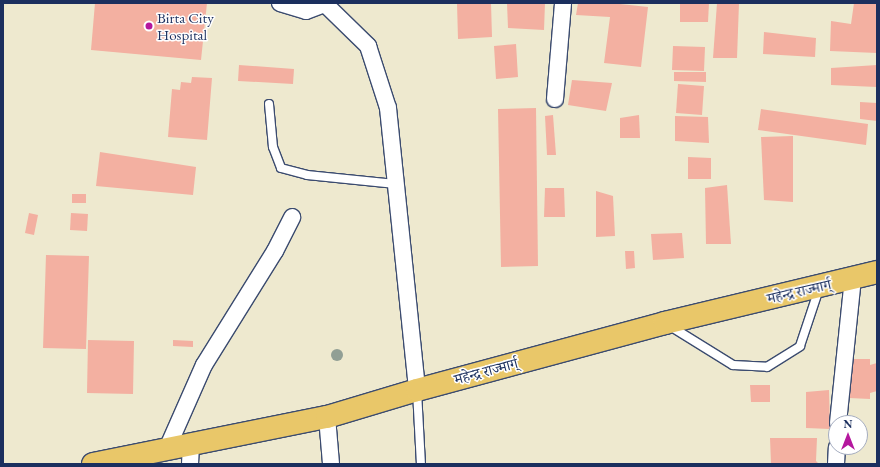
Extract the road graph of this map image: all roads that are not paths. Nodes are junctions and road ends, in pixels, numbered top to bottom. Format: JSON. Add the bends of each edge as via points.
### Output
{"nodes":[{"id":1,"x":280,"y":3,"type":"edge"},
{"id":2,"x":563,"y":3,"type":"edge"},
{"id":3,"x":324,"y":4,"type":"edge"},
{"id":4,"x":554,"y":99,"type":"dead end"},
{"id":5,"x":269,"y":104,"type":"dead end"},
{"id":6,"x":396,"y":184,"type":"junction"},
{"id":7,"x":292,"y":217,"type":"dead end"},
{"id":8,"x":877,"y":272,"type":"edge"},
{"id":9,"x":853,"y":278,"type":"junction"},
{"id":10,"x":820,"y":286,"type":"junction"},
{"id":11,"x":664,"y":323,"type":"junction"},
{"id":12,"x":417,"y":390,"type":"junction"},
{"id":13,"x":839,"y":415,"type":"edge"},
{"id":14,"x":327,"y":417,"type":"junction"},
{"id":15,"x":166,"y":451,"type":"junction"},
{"id":16,"x":190,"y":454,"type":"edge"},
{"id":17,"x":93,"y":464,"type":"edge"},
{"id":18,"x":331,"y":464,"type":"edge"},
{"id":19,"x":421,"y":464,"type":"edge"}],
"edges":[{"from":1,"to":3,"type":"street","via":[[306,10]]},
{"from":2,"to":4,"type":"street"},
{"from":3,"to":6,"type":"street","via":[[368,46],[388,108]]},
{"from":5,"to":6,"type":"lane","via":[[273,147],[281,168],[307,174]]},
{"from":6,"to":12,"type":"street"},
{"from":7,"to":15,"type":"street","via":[[274,252],[204,364]]},
{"from":8,"to":9,"type":"highway","name":"महेन्द्र राज्मार्ग्"},
{"from":9,"to":10,"type":"highway","name":"महेन्द्र राज्मार्ग्"},
{"from":9,"to":13,"type":"street"},
{"from":10,"to":11,"type":"highway","name":"महेन्द्र राज्मार्ग्"},
{"from":10,"to":11,"type":"lane","via":[[800,346],[767,367],[733,365]]},
{"from":11,"to":12,"type":"highway","name":"महेन्द्र राज्मार्ग्"},
{"from":12,"to":14,"type":"highway","name":"महेन्द्र राज्मार्ग्"},
{"from":12,"to":19,"type":"lane"},
{"from":14,"to":16,"type":"highway","name":"महेन्द्र राज्मार्ग्","via":[[245,432]]},
{"from":14,"to":18,"type":"street"},
{"from":15,"to":16,"type":"highway","name":"महेन्द्र राज्मार्ग्"},
{"from":15,"to":17,"type":"highway","name":"महेन्द्र राज्मार्ग्"}]}
